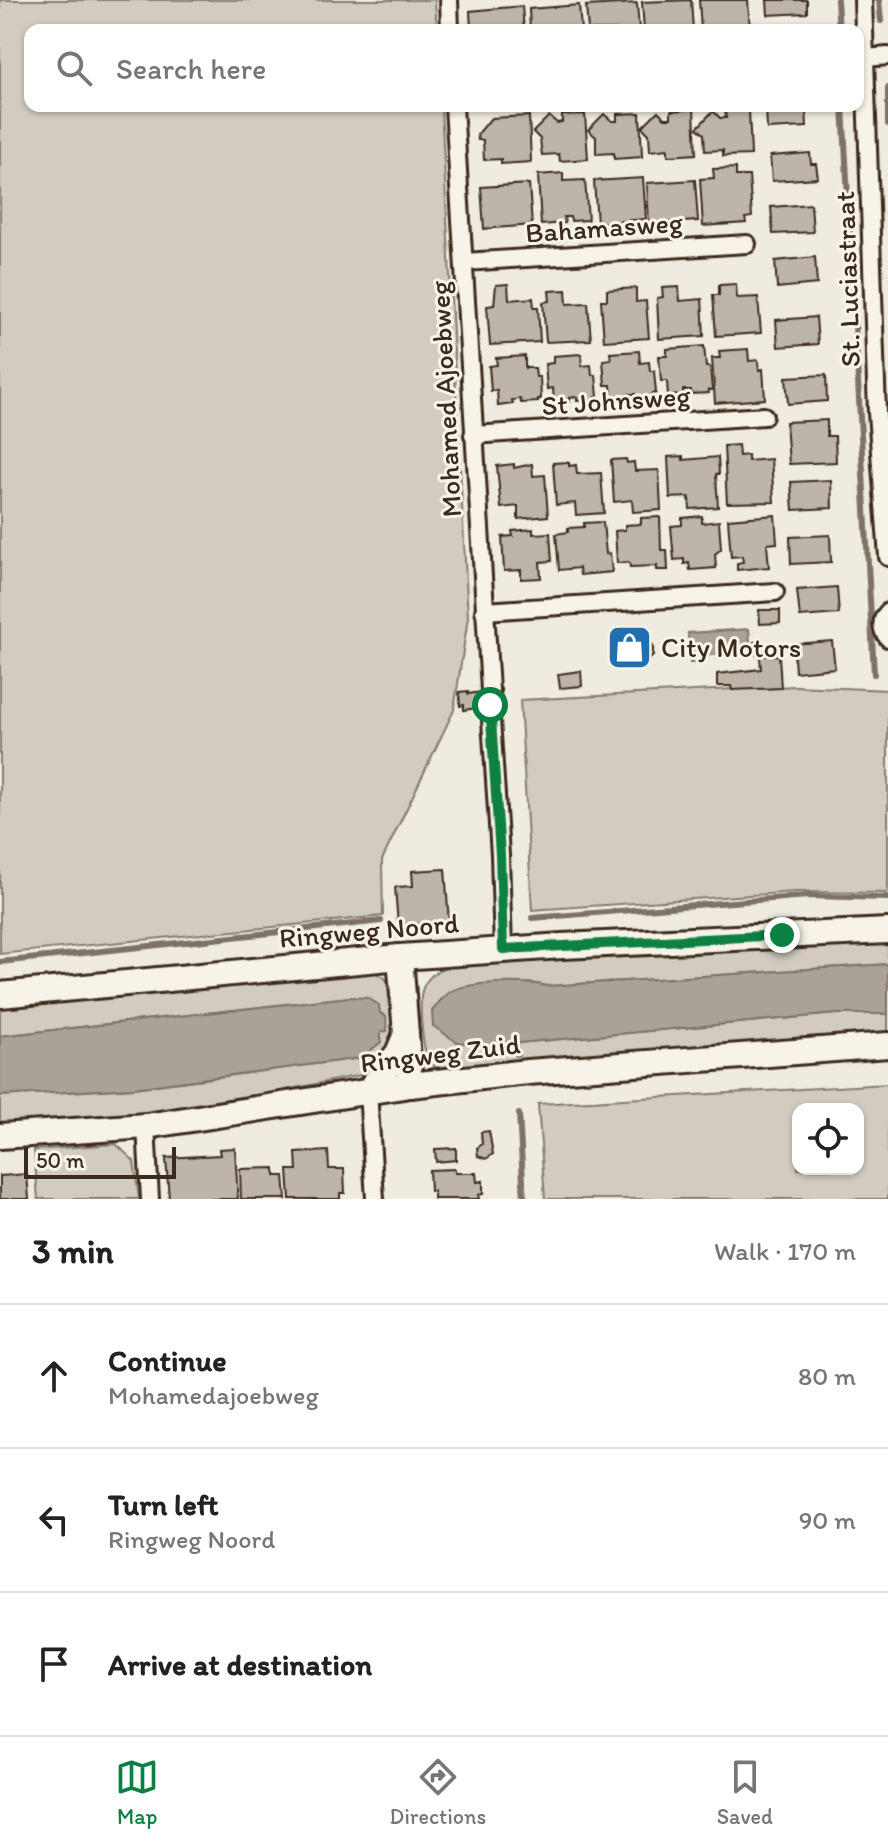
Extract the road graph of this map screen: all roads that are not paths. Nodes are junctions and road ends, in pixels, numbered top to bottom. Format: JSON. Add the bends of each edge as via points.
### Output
{"nodes":[{"id":1,"x":449,"y":0,"type":"edge"},
{"id":2,"x":863,"y":0,"type":"edge"},
{"id":3,"x":450,"y":24,"type":"edge"},
{"id":4,"x":888,"y":56,"type":"edge"},
{"id":5,"x":866,"y":58,"type":"junction"},
{"id":6,"x":454,"y":112,"type":"edge"},
{"id":7,"x":747,"y":244,"type":"dead end"},
{"id":8,"x":464,"y":262,"type":"junction"},
{"id":9,"x":882,"y":413,"type":"edge"},
{"id":10,"x":764,"y":416,"type":"dead end"},
{"id":11,"x":473,"y":435,"type":"junction"},
{"id":12,"x":888,"y":557,"type":"edge"},
{"id":13,"x":775,"y":592,"type":"dead end"},
{"id":14,"x":484,"y":611,"type":"junction"},
{"id":15,"x":888,"y":612,"type":"edge"},
{"id":16,"x":888,"y":638,"type":"edge"},
{"id":17,"x":888,"y":931,"type":"edge"},
{"id":18,"x":503,"y":949,"type":"junction"},
{"id":19,"x":400,"y":957,"type":"junction"},
{"id":20,"x":0,"y":995,"type":"edge"},
{"id":21,"x":406,"y":1034,"type":"junction"},
{"id":22,"x":888,"y":1045,"type":"edge"},
{"id":23,"x":410,"y":1085,"type":"junction"},
{"id":24,"x":368,"y":1091,"type":"junction"},
{"id":25,"x":146,"y":1126,"type":"junction"},
{"id":26,"x":0,"y":1136,"type":"edge"},
{"id":27,"x":150,"y":1199,"type":"edge"},
{"id":28,"x":375,"y":1199,"type":"edge"}],
"edges":[{"from":1,"to":3,"type":"street"},
{"from":2,"to":5,"type":"street","name":"St. Luciastraat"},
{"from":4,"to":5,"type":"street"},
{"from":5,"to":9,"type":"street","name":"St. Luciastraat"},
{"from":6,"to":8,"type":"street","name":"Mohamed Ajoebweg"},
{"from":7,"to":8,"type":"street","name":"Bahamasweg"},
{"from":8,"to":11,"type":"street","name":"Mohamed Ajoebweg"},
{"from":9,"to":12,"type":"street","name":"St. Luciastraat"},
{"from":10,"to":11,"type":"street","name":"St Johnsweg"},
{"from":11,"to":14,"type":"street","name":"Mohamed Ajoebweg"},
{"from":13,"to":14,"type":"street"},
{"from":14,"to":18,"type":"street","name":"Mohamed Ajoebweg"},
{"from":15,"to":16,"type":"street","via":[[882,623]]},
{"from":17,"to":18,"type":"street","name":"Ringweg Noord"},
{"from":18,"to":19,"type":"street","name":"Ringweg Noord"},
{"from":19,"to":20,"type":"street","name":"Ringweg Noord"},
{"from":19,"to":21,"type":"street"},
{"from":21,"to":23,"type":"street"},
{"from":21,"to":24,"type":"street"},
{"from":22,"to":23,"type":"street","name":"Ringweg Zuid"},
{"from":23,"to":24,"type":"street","name":"Ringweg Zuid"},
{"from":24,"to":25,"type":"street","name":"Ringweg Zuid"},
{"from":24,"to":28,"type":"street"},
{"from":25,"to":26,"type":"street","name":"Ringweg Zuid"},
{"from":25,"to":27,"type":"street"}]}
